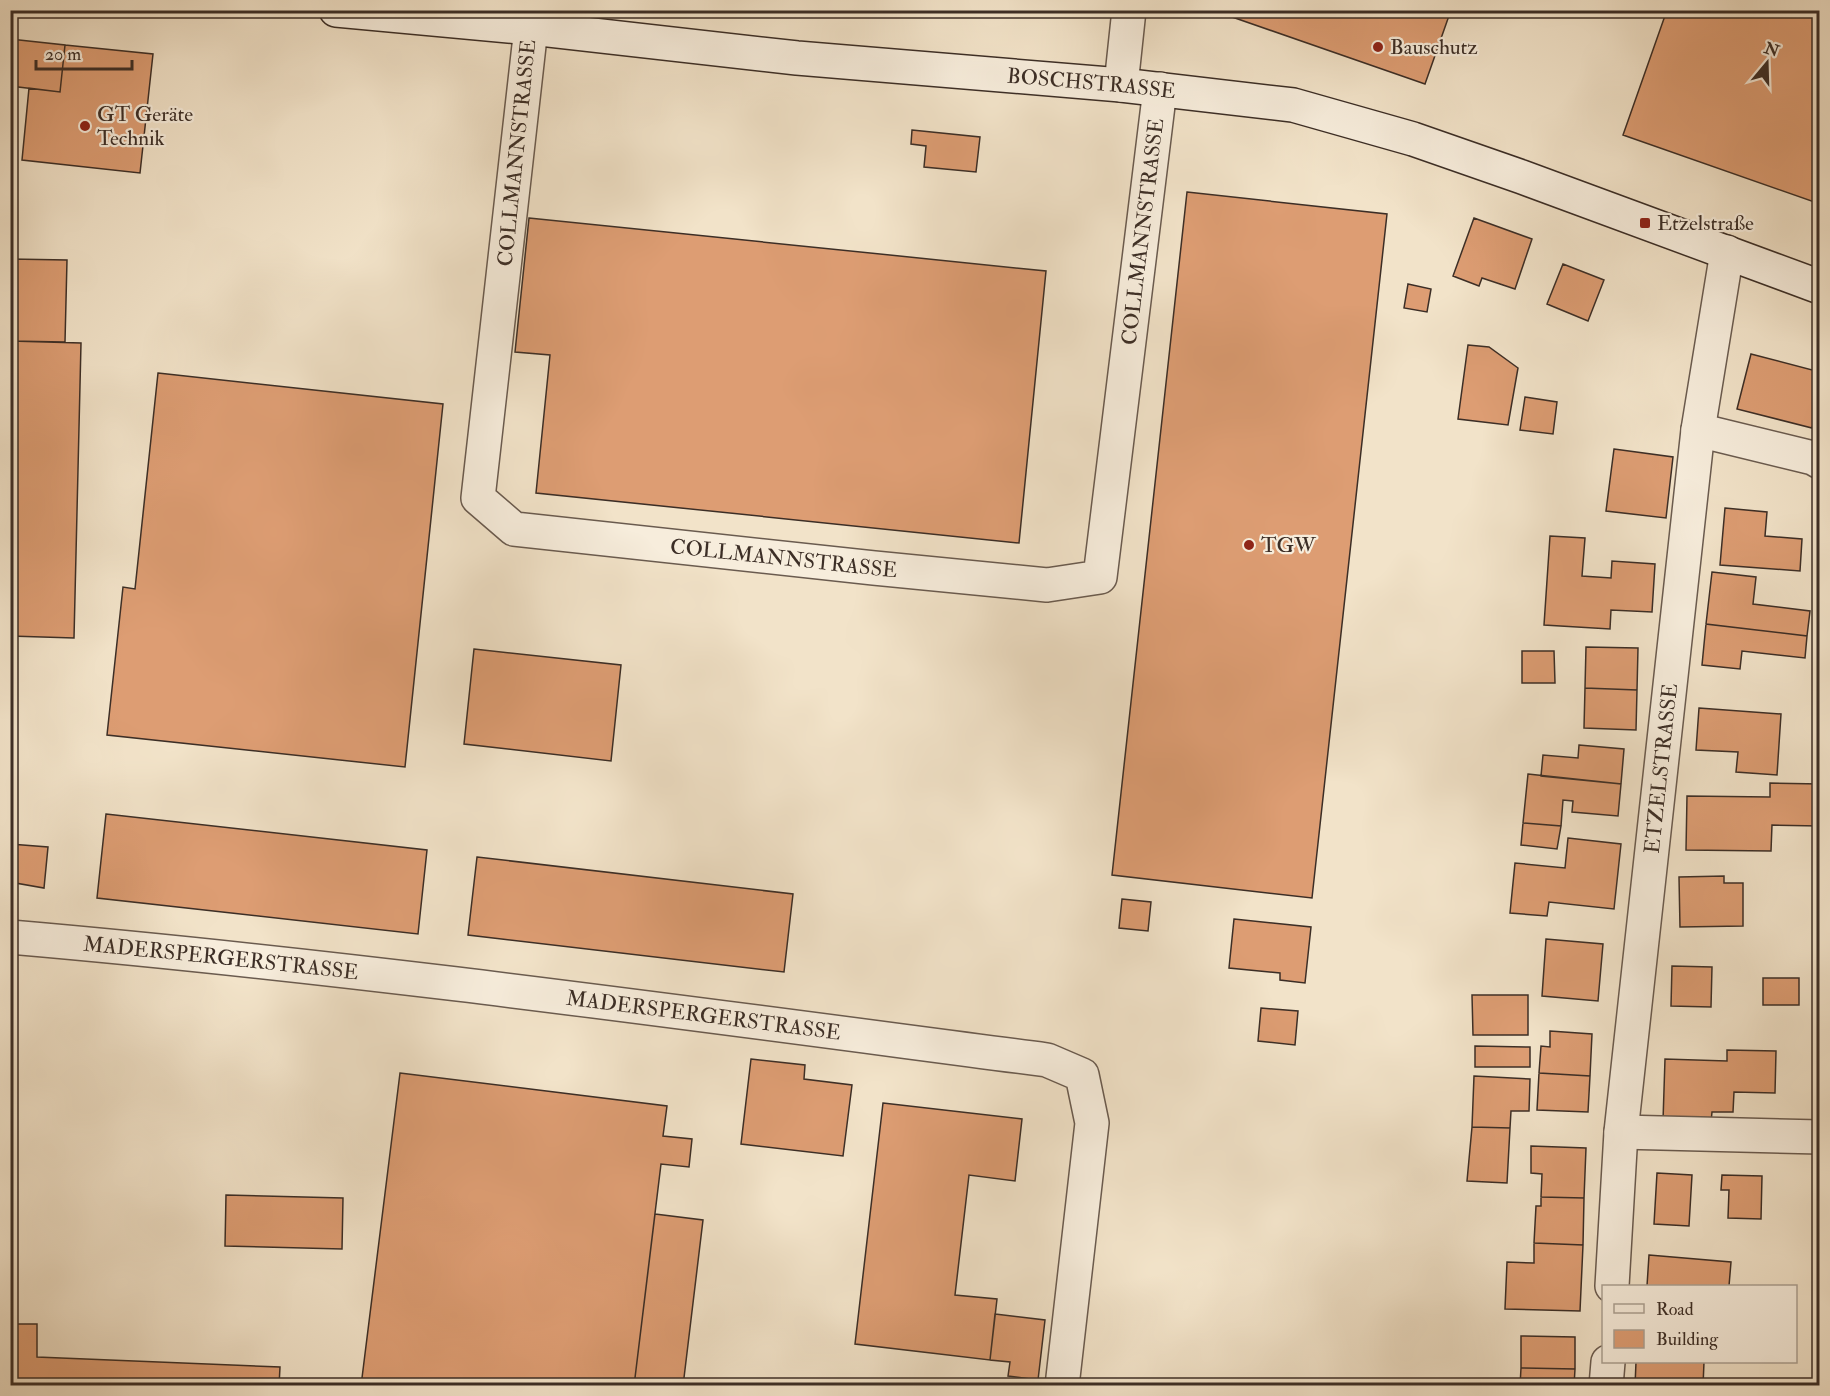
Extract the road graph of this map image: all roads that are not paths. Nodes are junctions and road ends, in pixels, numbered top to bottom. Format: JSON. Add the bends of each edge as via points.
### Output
{"nodes":[{"id":1,"x":336,"y":10,"type":"edge"},
{"id":2,"x":1129,"y":10,"type":"edge"},
{"id":3,"x":532,"y":19,"type":"edge"},
{"id":4,"x":1121,"y":85,"type":"junction"},
{"id":5,"x":1160,"y":89,"type":"junction"},
{"id":6,"x":1727,"y":252,"type":"junction"},
{"id":7,"x":1820,"y":287,"type":"edge"},
{"id":8,"x":1698,"y":430,"type":"junction"},
{"id":9,"x":1820,"y":462,"type":"edge"},
{"id":10,"x":10,"y":937,"type":"edge"},
{"id":11,"x":1621,"y":1132,"type":"junction"},
{"id":12,"x":1820,"y":1137,"type":"edge"},
{"id":13,"x":1612,"y":1285,"type":"edge"},
{"id":14,"x":1608,"y":1363,"type":"edge"},
{"id":15,"x":1062,"y":1386,"type":"edge"},
{"id":16,"x":1606,"y":1386,"type":"edge"}],
"edges":[{"from":1,"to":3,"type":"street","name":"BOSCHSTRASSE"},
{"from":2,"to":4,"type":"street"},
{"from":3,"to":4,"type":"street","name":"BOSCHSTRASSE","via":[[797,58]]},
{"from":3,"to":5,"type":"street","name":"COLLMANNSTRASSE","via":[[478,498],[514,530],[1047,585],[1100,577]]},
{"from":4,"to":5,"type":"street","name":"BOSCHSTRASSE"},
{"from":5,"to":6,"type":"street","name":"BOSCHSTRASSE","via":[[1293,105],[1402,135]]},
{"from":6,"to":7,"type":"street","name":"BOSCHSTRASSE"},
{"from":6,"to":8,"type":"street","name":"ETZELSTRASSE"},
{"from":8,"to":9,"type":"street"},
{"from":8,"to":11,"type":"street","name":"ETZELSTRASSE"},
{"from":10,"to":15,"type":"street","name":"MADERSPERGERSTRASSE","via":[[200,954],[1047,1060],[1082,1075],[1092,1123]]},
{"from":11,"to":12,"type":"street"},
{"from":11,"to":13,"type":"street","name":"ETZELSTRASSE"},
{"from":14,"to":16,"type":"street"}]}
